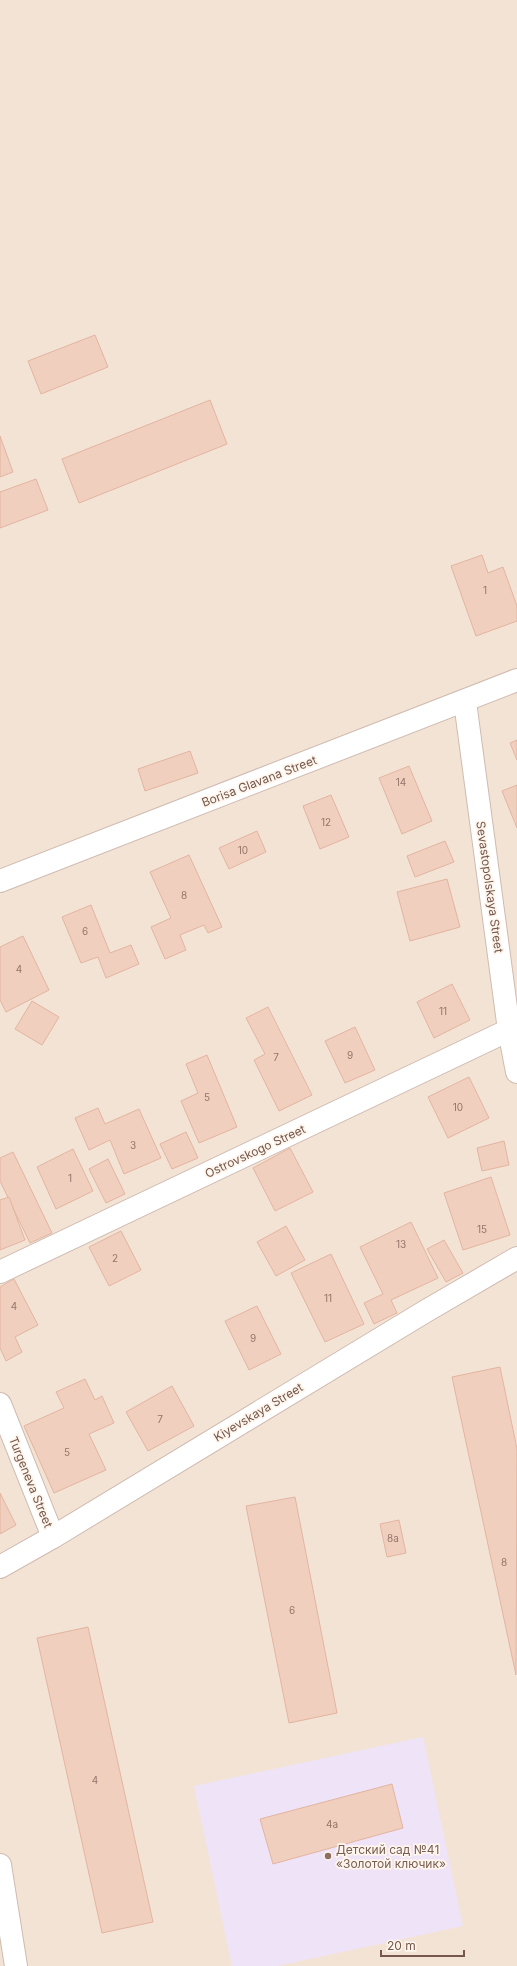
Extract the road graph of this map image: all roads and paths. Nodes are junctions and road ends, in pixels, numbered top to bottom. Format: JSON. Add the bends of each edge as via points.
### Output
{"nodes":[{"id":1,"x":517,"y":680,"type":"edge"},
{"id":2,"x":465,"y":702,"type":"junction"},
{"id":3,"x":0,"y":881,"type":"edge"},
{"id":4,"x":509,"y":1030,"type":"junction"},
{"id":5,"x":517,"y":1072,"type":"edge"},
{"id":6,"x":517,"y":1258,"type":"edge"},
{"id":7,"x":0,"y":1272,"type":"edge"},
{"id":8,"x":0,"y":1404,"type":"edge"},
{"id":9,"x":53,"y":1537,"type":"junction"},
{"id":10,"x":0,"y":1567,"type":"edge"},
{"id":11,"x":0,"y":1865,"type":"edge"},
{"id":12,"x":16,"y":1966,"type":"edge"}],
"edges":[{"from":1,"to":2,"type":"street","name":"Borisa Glavana Street"},
{"from":2,"to":3,"type":"street","name":"Borisa Glavana Street"},
{"from":2,"to":4,"type":"street","name":"Sevastopolskaya Street"},
{"from":4,"to":5,"type":"street","name":"Sevastopolskaya Street"},
{"from":4,"to":7,"type":"street","name":"Ostrovskogo Street"},
{"from":6,"to":9,"type":"street","name":"Kiyevskaya Street"},
{"from":8,"to":9,"type":"street","name":"Turgeneva Street"},
{"from":9,"to":10,"type":"street","name":"Kiyevskaya Street"},
{"from":11,"to":12,"type":"street"}]}
